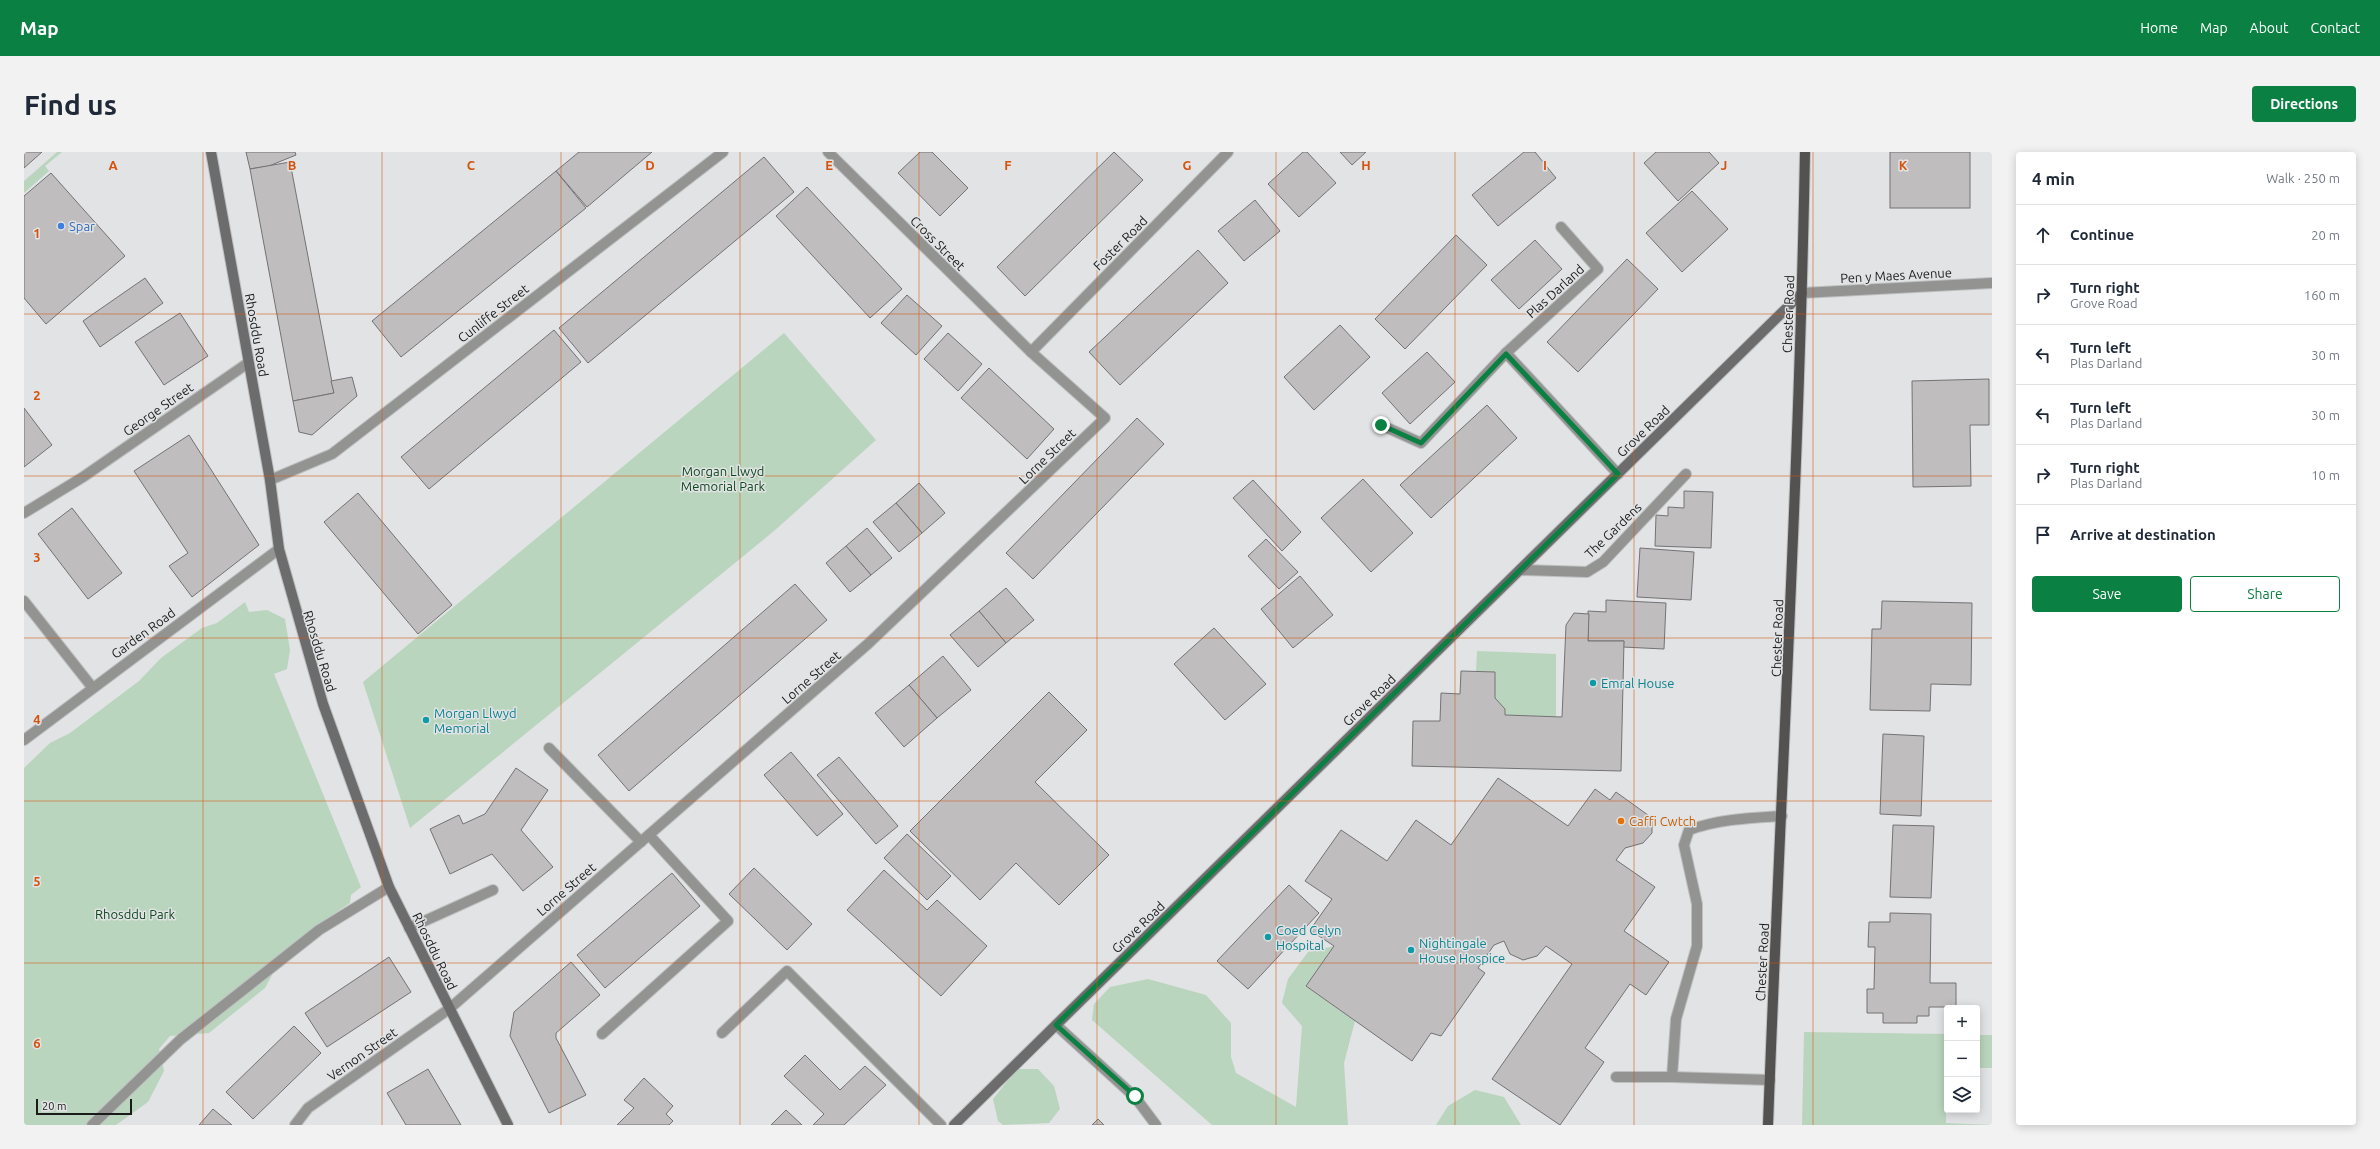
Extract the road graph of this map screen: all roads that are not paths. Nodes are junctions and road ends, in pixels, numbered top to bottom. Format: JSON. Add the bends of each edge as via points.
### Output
{"nodes":[{"id":1,"x":210,"y":152,"type":"edge"},
{"id":2,"x":723,"y":152,"type":"edge"},
{"id":3,"x":828,"y":152,"type":"edge"},
{"id":4,"x":1228,"y":152,"type":"edge"},
{"id":5,"x":1805,"y":152,"type":"edge"},
{"id":6,"x":1560,"y":227,"type":"dead end"},
{"id":7,"x":1992,"y":283,"type":"edge"},
{"id":8,"x":1802,"y":293,"type":"junction"},
{"id":9,"x":1031,"y":352,"type":"junction"},
{"id":10,"x":1506,"y":354,"type":"junction"},
{"id":11,"x":248,"y":363,"type":"junction"},
{"id":12,"x":1381,"y":425,"type":"dead end"},
{"id":13,"x":1618,"y":474,"type":"junction"},
{"id":14,"x":1686,"y":474,"type":"dead end"},
{"id":15,"x":270,"y":480,"type":"junction"},
{"id":16,"x":24,"y":513,"type":"edge"},
{"id":17,"x":279,"y":549,"type":"junction"},
{"id":18,"x":1520,"y":570,"type":"junction"},
{"id":19,"x":24,"y":601,"type":"edge"},
{"id":20,"x":92,"y":687,"type":"junction"},
{"id":21,"x":24,"y":740,"type":"edge"},
{"id":22,"x":549,"y":748,"type":"dead end"},
{"id":23,"x":1782,"y":816,"type":"junction"},
{"id":24,"x":649,"y":834,"type":"junction"},
{"id":25,"x":640,"y":842,"type":"junction"},
{"id":26,"x":389,"y":887,"type":"junction"},
{"id":27,"x":493,"y":890,"type":"dead end"},
{"id":28,"x":409,"y":928,"type":"junction"},
{"id":29,"x":449,"y":1009,"type":"junction"},
{"id":30,"x":1056,"y":1025,"type":"junction"},
{"id":31,"x":722,"y":1033,"type":"dead end"},
{"id":32,"x":602,"y":1034,"type":"dead end"},
{"id":33,"x":1616,"y":1077,"type":"dead end"},
{"id":34,"x":1672,"y":1077,"type":"junction"},
{"id":35,"x":1770,"y":1080,"type":"junction"},
{"id":36,"x":504,"y":1123,"type":"edge"},
{"id":37,"x":92,"y":1125,"type":"edge"},
{"id":38,"x":295,"y":1125,"type":"edge"},
{"id":39,"x":941,"y":1125,"type":"edge"},
{"id":40,"x":954,"y":1125,"type":"edge"},
{"id":41,"x":1156,"y":1125,"type":"edge"},
{"id":42,"x":1768,"y":1125,"type":"edge"}],
"edges":[{"from":1,"to":11,"type":"street","name":"Rhosddu Road"},
{"from":2,"to":15,"type":"street","name":"Cunliffe Street","via":[[332,454]]},
{"from":3,"to":9,"type":"street","name":"Cross Street"},
{"from":4,"to":9,"type":"street","name":"Foster Road"},
{"from":5,"to":8,"type":"main road","name":"Chester Road"},
{"from":6,"to":10,"type":"street","name":"Plas Darland","via":[[1598,269]]},
{"from":7,"to":8,"type":"street","name":"Pen y Maes Avenue"},
{"from":8,"to":13,"type":"street","name":"Grove Road"},
{"from":8,"to":23,"type":"main road","name":"Chester Road"},
{"from":9,"to":24,"type":"street","name":"Lorne Street","via":[[1105,418],[869,643]]},
{"from":10,"to":12,"type":"street","name":"Plas Darland","via":[[1421,443]]},
{"from":10,"to":13,"type":"street"},
{"from":11,"to":15,"type":"street","name":"Rhosddu Road"},
{"from":11,"to":16,"type":"street","name":"George Street","via":[[83,477]]},
{"from":13,"to":18,"type":"street","name":"Grove Road"},
{"from":14,"to":18,"type":"street","name":"The Gardens","via":[[1603,562],[1587,572]]},
{"from":15,"to":17,"type":"street","name":"Rhosddu Road"},
{"from":17,"to":20,"type":"street","name":"Garden Road"},
{"from":17,"to":26,"type":"street","name":"Rhosddu Road","via":[[323,704]]},
{"from":18,"to":30,"type":"street","name":"Grove Road"},
{"from":19,"to":20,"type":"street"},
{"from":20,"to":21,"type":"street","name":"Garden Road"},
{"from":22,"to":25,"type":"street"},
{"from":23,"to":34,"type":"street","via":[[1737,818],[1707,823],[1689,830],[1684,845],[1697,904],[1697,946],[1676,1019]]},
{"from":23,"to":35,"type":"main road","name":"Chester Road"},
{"from":24,"to":25,"type":"street","name":"Lorne Street"},
{"from":24,"to":32,"type":"street","via":[[728,922]]},
{"from":25,"to":29,"type":"street","name":"Lorne Street"},
{"from":26,"to":28,"type":"street","name":"Rhosddu Road"},
{"from":26,"to":37,"type":"street","via":[[319,930],[187,1034]]},
{"from":27,"to":28,"type":"street"},
{"from":28,"to":29,"type":"street","name":"Rhosddu Road"},
{"from":29,"to":36,"type":"street","name":"Rhosddu Road"},
{"from":29,"to":38,"type":"street","name":"Vernon Street","via":[[308,1108]]},
{"from":30,"to":40,"type":"street","name":"Grove Road"},
{"from":30,"to":41,"type":"street","via":[[1135,1096]]},
{"from":31,"to":39,"type":"street","via":[[787,971]]},
{"from":33,"to":34,"type":"street"},
{"from":34,"to":35,"type":"street"},
{"from":35,"to":42,"type":"main road","name":"Chester Road"}]}
